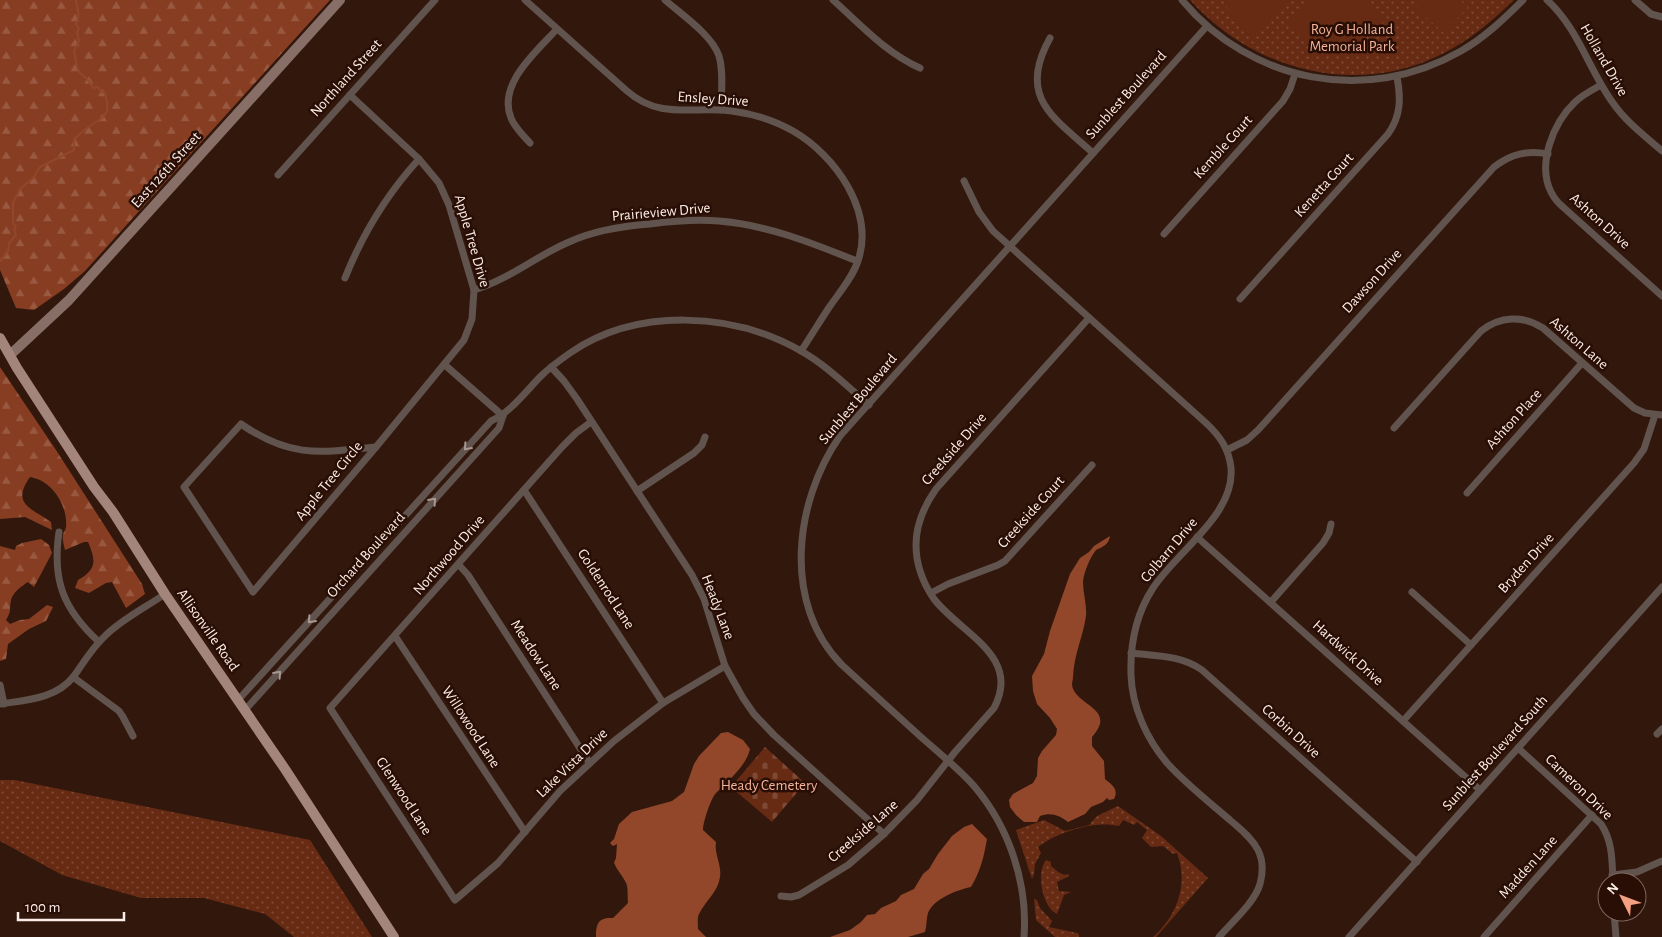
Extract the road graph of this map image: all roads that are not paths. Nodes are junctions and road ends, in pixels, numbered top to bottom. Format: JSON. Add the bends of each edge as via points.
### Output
{"nodes":[{"id":1,"x":340,"y":0,"type":"edge"},
{"id":2,"x":435,"y":0,"type":"edge"},
{"id":3,"x":525,"y":0,"type":"edge"},
{"id":4,"x":665,"y":0,"type":"edge"},
{"id":5,"x":833,"y":0,"type":"edge"},
{"id":6,"x":1182,"y":0,"type":"edge"},
{"id":7,"x":1523,"y":0,"type":"edge"},
{"id":8,"x":1547,"y":0,"type":"edge"},
{"id":9,"x":1635,"y":0,"type":"edge"},
{"id":10,"x":1662,"y":17,"type":"edge"},
{"id":11,"x":1207,"y":26,"type":"junction"},
{"id":12,"x":557,"y":29,"type":"junction"},
{"id":13,"x":1050,"y":38,"type":"dead end"},
{"id":14,"x":920,"y":68,"type":"dead end"},
{"id":15,"x":1294,"y":74,"type":"junction"},
{"id":16,"x":1397,"y":77,"type":"junction"},
{"id":17,"x":1601,"y":85,"type":"junction"},
{"id":18,"x":350,"y":95,"type":"junction"},
{"id":19,"x":721,"y":110,"type":"junction"},
{"id":20,"x":530,"y":143,"type":"dead end"},
{"id":21,"x":1662,"y":152,"type":"edge"},
{"id":22,"x":1093,"y":153,"type":"junction"},
{"id":23,"x":1548,"y":154,"type":"junction"},
{"id":24,"x":419,"y":159,"type":"junction"},
{"id":25,"x":278,"y":175,"type":"dead end"},
{"id":26,"x":964,"y":181,"type":"dead end"},
{"id":27,"x":1164,"y":234,"type":"dead end"},
{"id":28,"x":1009,"y":247,"type":"junction"},
{"id":29,"x":858,"y":261,"type":"junction"},
{"id":30,"x":346,"y":278,"type":"dead end"},
{"id":31,"x":474,"y":290,"type":"junction"},
{"id":32,"x":1662,"y":296,"type":"edge"},
{"id":33,"x":1240,"y":299,"type":"dead end"},
{"id":34,"x":1089,"y":318,"type":"junction"},
{"id":35,"x":0,"y":338,"type":"edge"},
{"id":36,"x":802,"y":351,"type":"junction"},
{"id":37,"x":10,"y":355,"type":"junction"},
{"id":38,"x":1582,"y":363,"type":"junction"},
{"id":39,"x":445,"y":365,"type":"junction"},
{"id":40,"x":551,"y":367,"type":"junction"},
{"id":41,"x":869,"y":405,"type":"junction"},
{"id":42,"x":1659,"y":415,"type":"edge"},
{"id":43,"x":503,"y":416,"type":"junction"},
{"id":44,"x":591,"y":422,"type":"junction"},
{"id":45,"x":1394,"y":428,"type":"dead end"},
{"id":46,"x":705,"y":437,"type":"dead end"},
{"id":47,"x":376,"y":447,"type":"junction"},
{"id":48,"x":1227,"y":450,"type":"junction"},
{"id":49,"x":1092,"y":465,"type":"dead end"},
{"id":50,"x":524,"y":490,"type":"junction"},
{"id":51,"x":637,"y":491,"type":"junction"},
{"id":52,"x":1467,"y":493,"type":"dead end"},
{"id":53,"x":1331,"y":524,"type":"dead end"},
{"id":54,"x":59,"y":532,"type":"dead end"},
{"id":55,"x":1197,"y":537,"type":"junction"},
{"id":56,"x":459,"y":564,"type":"junction"},
{"id":57,"x":1662,"y":587,"type":"edge"},
{"id":58,"x":1412,"y":592,"type":"dead end"},
{"id":59,"x":931,"y":593,"type":"junction"},
{"id":60,"x":166,"y":594,"type":"junction"},
{"id":61,"x":1271,"y":602,"type":"junction"},
{"id":62,"x":395,"y":636,"type":"junction"},
{"id":63,"x":98,"y":642,"type":"junction"},
{"id":64,"x":1471,"y":645,"type":"junction"},
{"id":65,"x":1131,"y":653,"type":"junction"},
{"id":66,"x":726,"y":666,"type":"junction"},
{"id":67,"x":73,"y":677,"type":"junction"},
{"id":68,"x":0,"y":685,"type":"edge"},
{"id":69,"x":238,"y":700,"type":"junction"},
{"id":70,"x":663,"y":703,"type":"junction"},
{"id":71,"x":2,"y":704,"type":"edge"},
{"id":72,"x":330,"y":708,"type":"joint"},
{"id":73,"x":245,"y":710,"type":"junction"},
{"id":74,"x":1403,"y":721,"type":"junction"},
{"id":75,"x":133,"y":736,"type":"dead end"},
{"id":76,"x":1518,"y":748,"type":"junction"},
{"id":77,"x":948,"y":761,"type":"junction"},
{"id":78,"x":589,"y":762,"type":"junction"},
{"id":79,"x":1480,"y":790,"type":"junction"},
{"id":80,"x":1592,"y":815,"type":"junction"},
{"id":81,"x":524,"y":832,"type":"junction"},
{"id":82,"x":884,"y":834,"type":"junction"},
{"id":83,"x":1662,"y":861,"type":"edge"},
{"id":84,"x":1417,"y":862,"type":"junction"},
{"id":85,"x":1613,"y":872,"type":"edge"},
{"id":86,"x":1637,"y":872,"type":"edge"},
{"id":87,"x":781,"y":896,"type":"dead end"},
{"id":88,"x":455,"y":900,"type":"joint"},
{"id":89,"x":1615,"y":922,"type":"edge"},
{"id":90,"x":394,"y":937,"type":"edge"},
{"id":91,"x":1024,"y":937,"type":"edge"},
{"id":92,"x":1219,"y":937,"type":"edge"},
{"id":93,"x":1349,"y":937,"type":"edge"},
{"id":94,"x":1484,"y":937,"type":"edge"},
{"id":95,"x":1616,"y":937,"type":"edge"}],
"edges":[{"from":1,"to":37,"type":"main road","name":"East 126th Street","via":[[68,300]]},
{"from":2,"to":18,"type":"street","name":"Northland Street"},
{"from":3,"to":12,"type":"street","name":"Ensley Drive"},
{"from":4,"to":19,"type":"street","via":[[706,36],[718,53],[722,78]]},
{"from":5,"to":14,"type":"street","via":[[888,49]]},
{"from":6,"to":11,"type":"street"},
{"from":7,"to":16,"type":"street","via":[[1468,47],[1429,67]]},
{"from":8,"to":17,"type":"street","name":"Holland Drive","via":[[1571,30]]},
{"from":9,"to":10,"type":"street","via":[[1652,14]]},
{"from":11,"to":15,"type":"street","via":[[1248,55]]},
{"from":11,"to":22,"type":"street","name":"Sunblest Boulevard"},
{"from":12,"to":19,"type":"street","name":"Ensley Drive","via":[[641,102],[666,109]]},
{"from":12,"to":20,"type":"street","via":[[519,72],[510,88],[510,116]]},
{"from":13,"to":22,"type":"street","via":[[1038,65],[1039,94],[1049,113]]},
{"from":15,"to":16,"type":"street","via":[[1350,81]]},
{"from":15,"to":27,"type":"street","name":"Kemble Court","via":[[1283,101]]},
{"from":16,"to":33,"type":"street","name":"Kenetta Court","via":[[1400,107],[1388,134]]},
{"from":17,"to":21,"type":"street","name":"Holland Drive","via":[[1619,112]]},
{"from":17,"to":23,"type":"street","name":"Ashton Drive","via":[[1580,97],[1565,113]]},
{"from":18,"to":24,"type":"street","name":"Apple Tree Drive"},
{"from":18,"to":25,"type":"street","name":"Northland Street"},
{"from":19,"to":29,"type":"street","name":"Ensley Drive","via":[[757,116],[784,126],[812,144],[832,164],[858,213],[862,238]]},
{"from":22,"to":28,"type":"street","name":"Sunblest Boulevard"},
{"from":23,"to":32,"type":"street","name":"Ashton Drive","via":[[1546,177],[1556,199]]},
{"from":23,"to":48,"type":"street","name":"Dawson Drive","via":[[1519,153],[1494,167],[1258,430]]},
{"from":24,"to":30,"type":"street","via":[[374,218]]},
{"from":24,"to":31,"type":"street","name":"Apple Tree Drive","via":[[446,197]]},
{"from":26,"to":28,"type":"street","name":"Colbarn Drive","via":[[982,217]]},
{"from":28,"to":34,"type":"street","name":"Colbarn Drive"},
{"from":28,"to":41,"type":"street","name":"Sunblest Boulevard"},
{"from":29,"to":31,"type":"street","name":"Prairieview Drive","via":[[755,226],[718,221],[674,221],[619,227],[588,235],[558,247],[501,280]]},
{"from":29,"to":36,"type":"street","name":"Ensley Drive"},
{"from":31,"to":39,"type":"street","name":"Apple Tree Drive","via":[[474,312],[469,330]]},
{"from":34,"to":48,"type":"street","name":"Colbarn Drive","via":[[1213,429]]},
{"from":34,"to":59,"type":"street","name":"Creekside Drive","via":[[929,498],[919,520],[916,543],[920,572]]},
{"from":35,"to":37,"type":"main road","name":"Allisonville Road"},
{"from":36,"to":40,"type":"street","name":"Orchard Boulevard","via":[[776,338],[738,326],[677,320],[612,332],[580,346]]},
{"from":36,"to":41,"type":"street","name":"Orchard Boulevard"},
{"from":37,"to":60,"type":"main road","name":"Allisonville Road"},
{"from":38,"to":42,"type":"street","name":"Ashton Lane","via":[[1628,404],[1639,411]]},
{"from":38,"to":45,"type":"street","name":"Ashton Lane","via":[[1536,324],[1517,319],[1497,322],[1477,335]]},
{"from":38,"to":52,"type":"street","name":"Ashton Place"},
{"from":39,"to":43,"type":"street"},
{"from":39,"to":47,"type":"street","name":"Apple Tree Drive"},
{"from":40,"to":43,"type":"street","name":"Orchard Boulevard"},
{"from":40,"to":44,"type":"street","name":"Heady Lane"},
{"from":41,"to":77,"type":"street","name":"Sunblest Boulevard","via":[[832,447],[810,493],[801,543],[805,592],[818,632],[832,655]]},
{"from":42,"to":64,"type":"street","name":"Bryden Drive","via":[[1634,463]]},
{"from":43,"to":69,"type":"street","name":"Orchard Boulevard","one_way":true,"via":[[491,421]]},
{"from":73,"to":43,"type":"street","name":"Orchard Boulevard","one_way":true,"via":[[499,428]]},
{"from":44,"to":50,"type":"street","name":"Northwood Drive","via":[[571,438]]},
{"from":44,"to":51,"type":"street","name":"Heady Lane"},
{"from":46,"to":51,"type":"street","via":[[694,454]]},
{"from":47,"to":47,"type":"street","name":"Apple Tree Circle","via":[[330,451],[286,448],[241,424],[184,487],[253,592]]},
{"from":48,"to":55,"type":"street","name":"Colbarn Drive","via":[[1231,476],[1228,493],[1219,512]]},
{"from":49,"to":59,"type":"street","name":"Creekside Court","via":[[1004,561]]},
{"from":50,"to":56,"type":"street","name":"Northwood Drive"},
{"from":50,"to":70,"type":"street","name":"Goldenrod Lane"},
{"from":51,"to":66,"type":"street","name":"Heady Lane","via":[[692,575]]},
{"from":53,"to":61,"type":"street","via":[[1323,543]]},
{"from":54,"to":63,"type":"street","via":[[56,566],[63,593],[80,624]]},
{"from":55,"to":61,"type":"street","name":"Hardwick Drive"},
{"from":55,"to":65,"type":"street","name":"Colbarn Drive","via":[[1152,590],[1138,619]]},
{"from":56,"to":62,"type":"street","name":"Northwood Drive"},
{"from":56,"to":78,"type":"street","name":"Meadow Lane"},
{"from":57,"to":76,"type":"street","name":"Sunblest Boulevard South"},
{"from":58,"to":64,"type":"street"},
{"from":59,"to":77,"type":"street","name":"Creekside Drive","via":[[990,653],[1001,680],[999,699],[994,708]]},
{"from":60,"to":63,"type":"street"},
{"from":60,"to":69,"type":"main road","name":"Allisonville Road"},
{"from":61,"to":74,"type":"street","name":"Hardwick Drive"},
{"from":62,"to":72,"type":"street","name":"Northwood Drive"},
{"from":62,"to":81,"type":"street","name":"Willowood Lane"},
{"from":63,"to":67,"type":"street"},
{"from":64,"to":74,"type":"street","name":"Bryden Drive"},
{"from":65,"to":84,"type":"street","name":"Corbin Drive","via":[[1177,658],[1202,670]]},
{"from":65,"to":92,"type":"street","name":"Colbarn Drive","via":[[1135,702],[1153,744],[1172,768],[1250,839],[1260,855],[1261,878],[1256,893]]},
{"from":66,"to":70,"type":"street","name":"Lake Vista Drive"},
{"from":66,"to":82,"type":"street","name":"Heady Lane","via":[[743,698],[767,729]]},
{"from":67,"to":71,"type":"street","via":[[52,693]]},
{"from":67,"to":75,"type":"street","via":[[119,712]]},
{"from":68,"to":71,"type":"street"},
{"from":69,"to":73,"type":"main road","name":"Allisonville Road"},
{"from":70,"to":78,"type":"street","name":"Lake Vista Drive"},
{"from":72,"to":88,"type":"street","name":"Glenwood Lane"},
{"from":73,"to":90,"type":"main road","name":"Allisonville Road"},
{"from":74,"to":79,"type":"street","name":"Hardwick Drive"},
{"from":76,"to":79,"type":"street","name":"Sunblest Boulevard South"},
{"from":76,"to":80,"type":"street","name":"Cameron Drive"},
{"from":77,"to":82,"type":"street","name":"Creekside Lane","via":[[918,800]]},
{"from":77,"to":91,"type":"street","name":"Sunblest Boulevard","via":[[980,793],[1006,837],[1022,891]]},
{"from":78,"to":81,"type":"street","name":"Lake Vista Drive"},
{"from":79,"to":84,"type":"street","name":"Sunblest Boulevard South"},
{"from":80,"to":85,"type":"street","name":"Cameron Drive","via":[[1608,839]]},
{"from":80,"to":94,"type":"street","name":"Madden Lane"},
{"from":81,"to":88,"type":"street","name":"Lake Vista Drive","via":[[498,863]]},
{"from":82,"to":87,"type":"street","name":"Creekside Lane","via":[[848,865],[810,889],[795,896]]},
{"from":83,"to":86,"type":"street"},
{"from":84,"to":93,"type":"street","name":"Sunblest Boulevard South"},
{"from":89,"to":95,"type":"street"}]}
